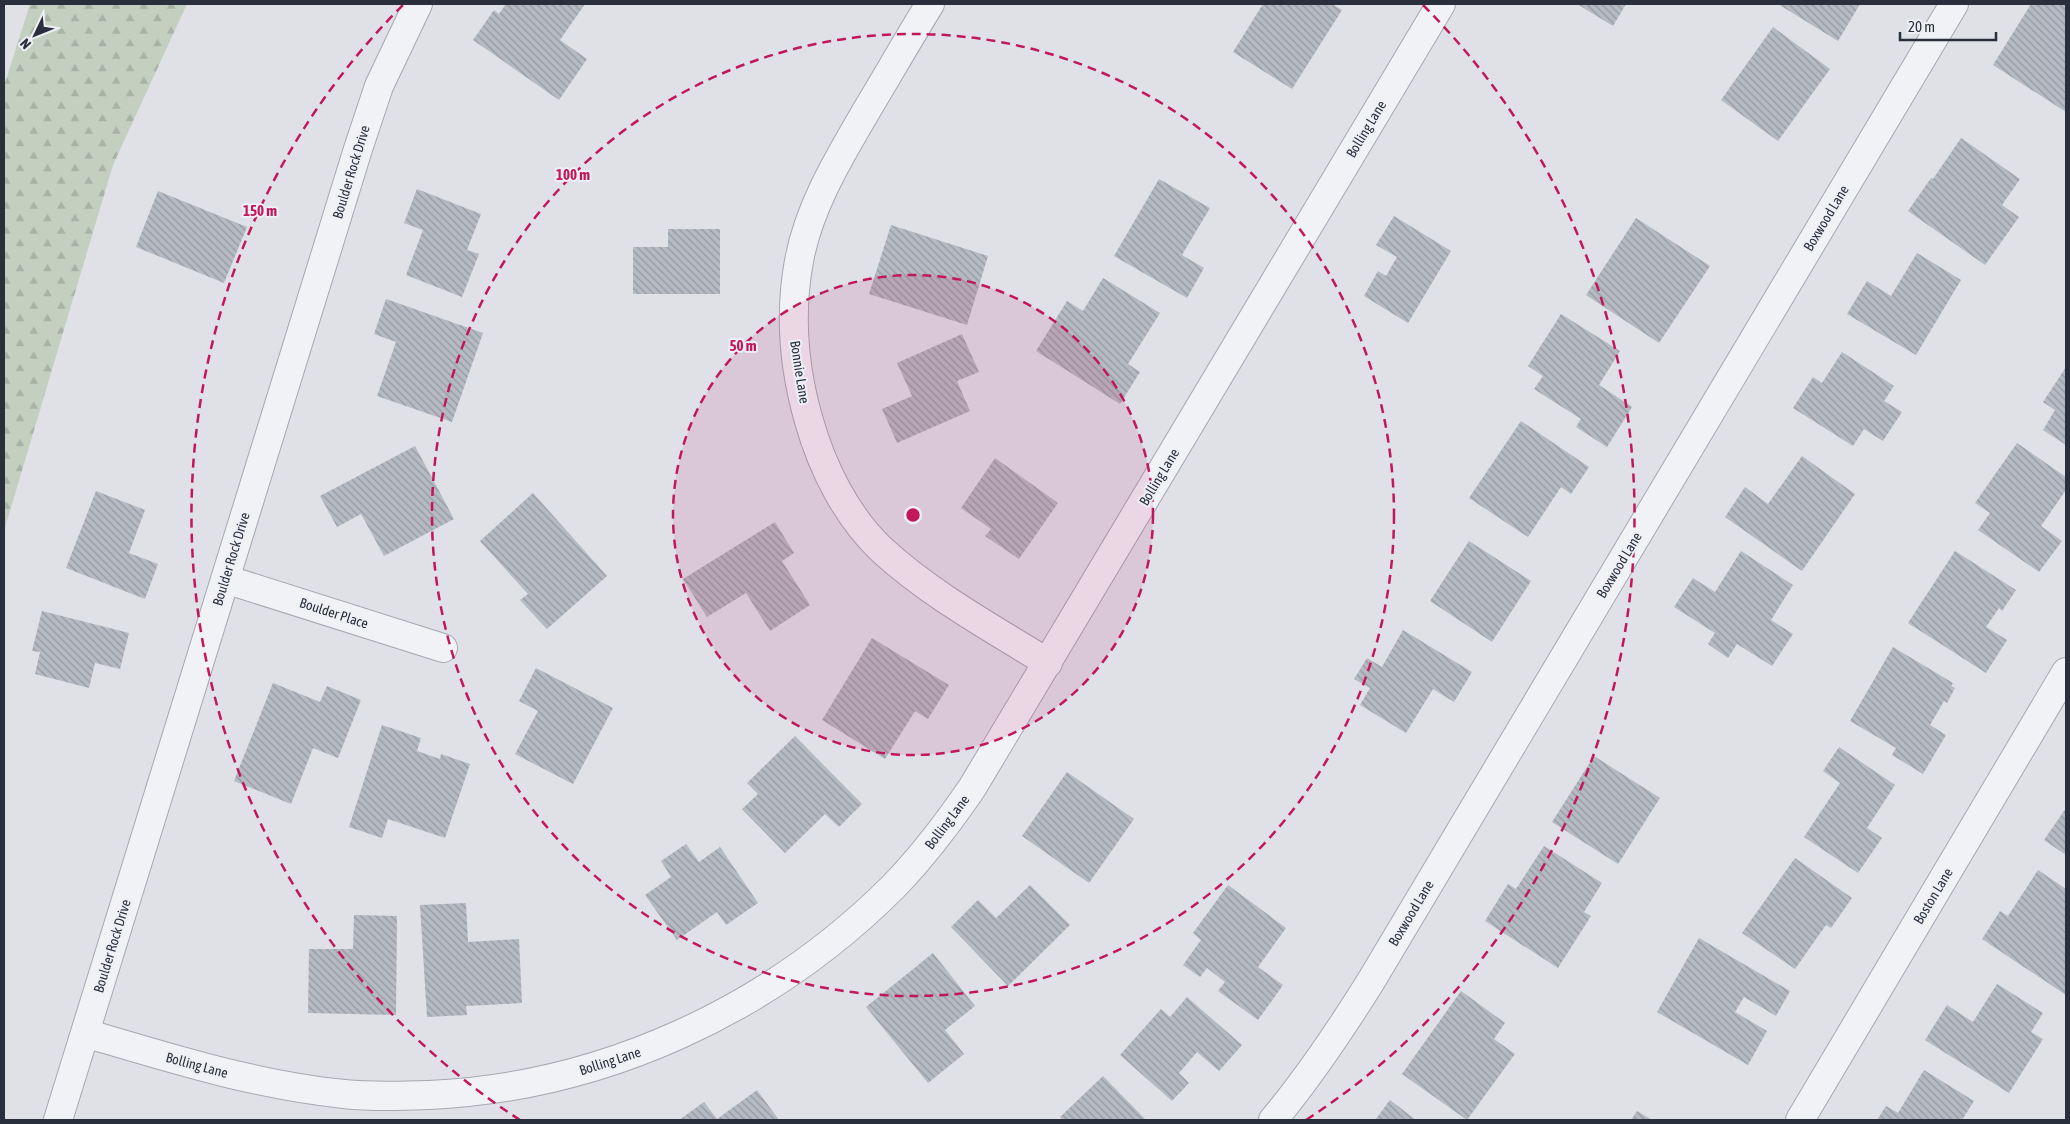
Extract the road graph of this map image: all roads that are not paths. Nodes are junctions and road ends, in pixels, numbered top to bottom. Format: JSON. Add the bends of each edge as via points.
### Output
{"nodes":[{"id":1,"x":418,"y":4,"type":"edge"},
{"id":2,"x":930,"y":4,"type":"edge"},
{"id":3,"x":1441,"y":4,"type":"edge"},
{"id":4,"x":1954,"y":4,"type":"edge"},
{"id":5,"x":225,"y":579,"type":"junction"},
{"id":6,"x":443,"y":648,"type":"dead end"},
{"id":7,"x":1048,"y":663,"type":"junction"},
{"id":8,"x":2066,"y":672,"type":"edge"},
{"id":9,"x":85,"y":1033,"type":"junction"},
{"id":10,"x":58,"y":1120,"type":"edge"},
{"id":11,"x":1273,"y":1120,"type":"edge"},
{"id":12,"x":1800,"y":1120,"type":"edge"}],
"edges":[{"from":1,"to":5,"type":"street","name":"Boulder Rock Drive","via":[[388,63],[367,119]]},
{"from":2,"to":7,"type":"street","name":"Bonnie Lane","via":[[839,158],[807,229],[798,268],[793,324],[795,356],[802,395],[822,459],[855,517],[880,548],[917,579]]},
{"from":3,"to":7,"type":"street","name":"Bolling Lane"},
{"from":4,"to":11,"type":"street","name":"Boxwood Lane","via":[[1371,981],[1335,1038]]},
{"from":5,"to":6,"type":"street","name":"Boulder Place"},
{"from":5,"to":9,"type":"street","name":"Boulder Rock Drive"},
{"from":7,"to":9,"type":"street","name":"Bolling Lane","via":[[972,788],[922,855],[862,916],[793,970],[718,1017],[646,1049],[565,1075],[527,1083],[482,1091],[396,1096],[346,1094],[248,1079]]},
{"from":8,"to":12,"type":"street","name":"Boston Lane"},
{"from":9,"to":10,"type":"street","name":"Boulder Rock Drive"}]}
